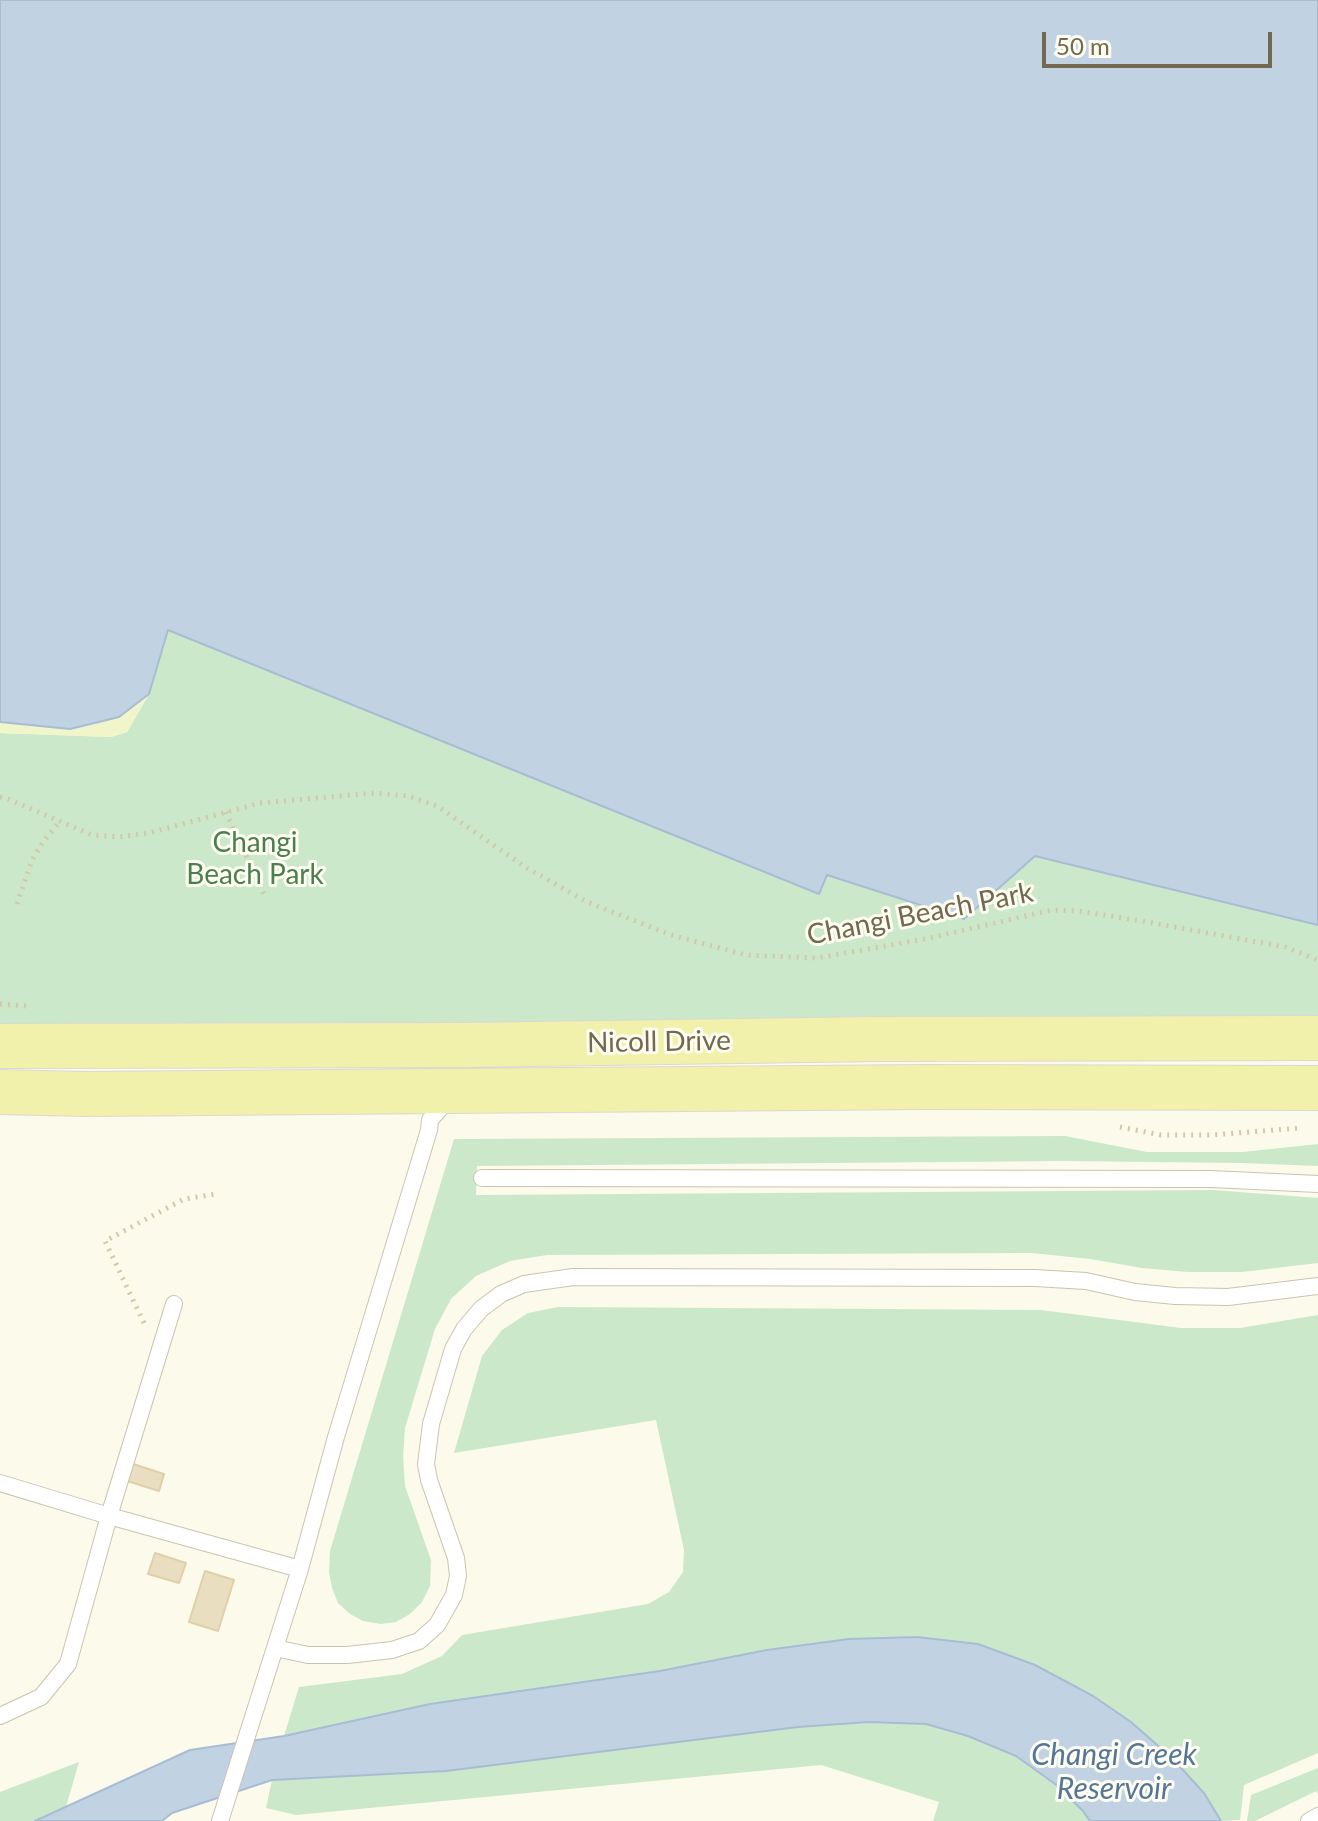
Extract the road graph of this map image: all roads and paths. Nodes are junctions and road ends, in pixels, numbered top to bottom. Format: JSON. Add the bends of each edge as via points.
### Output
{"nodes":[{"id":1,"x":0,"y":797,"type":"edge"},
{"id":2,"x":226,"y":812,"type":"junction"},
{"id":3,"x":60,"y":821,"type":"junction"},
{"id":4,"x":266,"y":899,"type":"dead end"},
{"id":5,"x":17,"y":904,"type":"dead end"},
{"id":6,"x":1318,"y":960,"type":"edge"},
{"id":7,"x":1318,"y":1038,"type":"edge"},
{"id":8,"x":0,"y":1046,"type":"edge"},
{"id":9,"x":927,"y":1063,"type":"junction"},
{"id":10,"x":460,"y":1068,"type":"junction"},
{"id":11,"x":90,"y":1070,"type":"junction"},
{"id":12,"x":1318,"y":1088,"type":"edge"},
{"id":13,"x":0,"y":1092,"type":"edge"},
{"id":14,"x":482,"y":1178,"type":"dead end"},
{"id":15,"x":1318,"y":1184,"type":"edge"},
{"id":16,"x":216,"y":1194,"type":"dead end"},
{"id":17,"x":1318,"y":1286,"type":"edge"},
{"id":18,"x":174,"y":1304,"type":"dead end"},
{"id":19,"x":159,"y":1353,"type":"junction"},
{"id":20,"x":0,"y":1483,"type":"edge"},
{"id":21,"x":109,"y":1516,"type":"junction"},
{"id":22,"x":300,"y":1569,"type":"junction"},
{"id":23,"x":275,"y":1648,"type":"junction"},
{"id":24,"x":0,"y":1716,"type":"edge"},
{"id":25,"x":1318,"y":1816,"type":"edge"},
{"id":26,"x":220,"y":1820,"type":"edge"},
{"id":27,"x":1309,"y":1821,"type":"edge"}],
"edges":[{"from":1,"to":3,"type":"path","name":"Changi Beach Park"},
{"from":2,"to":3,"type":"path","name":"Changi Beach Park","via":[[118,837],[92,835]]},
{"from":2,"to":4,"type":"path"},
{"from":2,"to":6,"type":"path","name":"Changi Beach Park","via":[[288,800],[374,793],[408,796],[437,806],[587,902],[671,935],[746,955],[817,958],[1052,910],[1285,947]]},
{"from":3,"to":5,"type":"path","via":[[32,860]]},
{"from":7,"to":9,"type":"main road","name":"Nicoll Drive"},
{"from":8,"to":11,"type":"main road","name":"Nicoll Drive"},
{"from":9,"to":10,"type":"main road","name":"Nicoll Drive"},
{"from":9,"to":12,"type":"main road","name":"Nicoll Drive"},
{"from":10,"to":11,"type":"main road","name":"Nicoll Drive"},
{"from":10,"to":22,"type":"lane","via":[[430,1120]]},
{"from":11,"to":13,"type":"main road","name":"Nicoll Drive"},
{"from":14,"to":15,"type":"lane","via":[[1211,1179]]},
{"from":16,"to":19,"type":"path","via":[[184,1199],[105,1241]]},
{"from":17,"to":23,"type":"lane","via":[[1228,1297],[1162,1295],[1035,1278],[573,1277],[524,1284],[501,1294],[464,1329],[431,1424],[426,1464],[458,1576],[437,1625],[419,1641],[392,1650],[308,1655]]},
{"from":18,"to":19,"type":"lane"},
{"from":19,"to":21,"type":"lane"},
{"from":20,"to":21,"type":"lane"},
{"from":21,"to":22,"type":"lane"},
{"from":21,"to":24,"type":"lane","via":[[68,1664],[41,1697]]},
{"from":22,"to":23,"type":"lane"},
{"from":23,"to":26,"type":"lane"},
{"from":25,"to":27,"type":"lane"}]}
